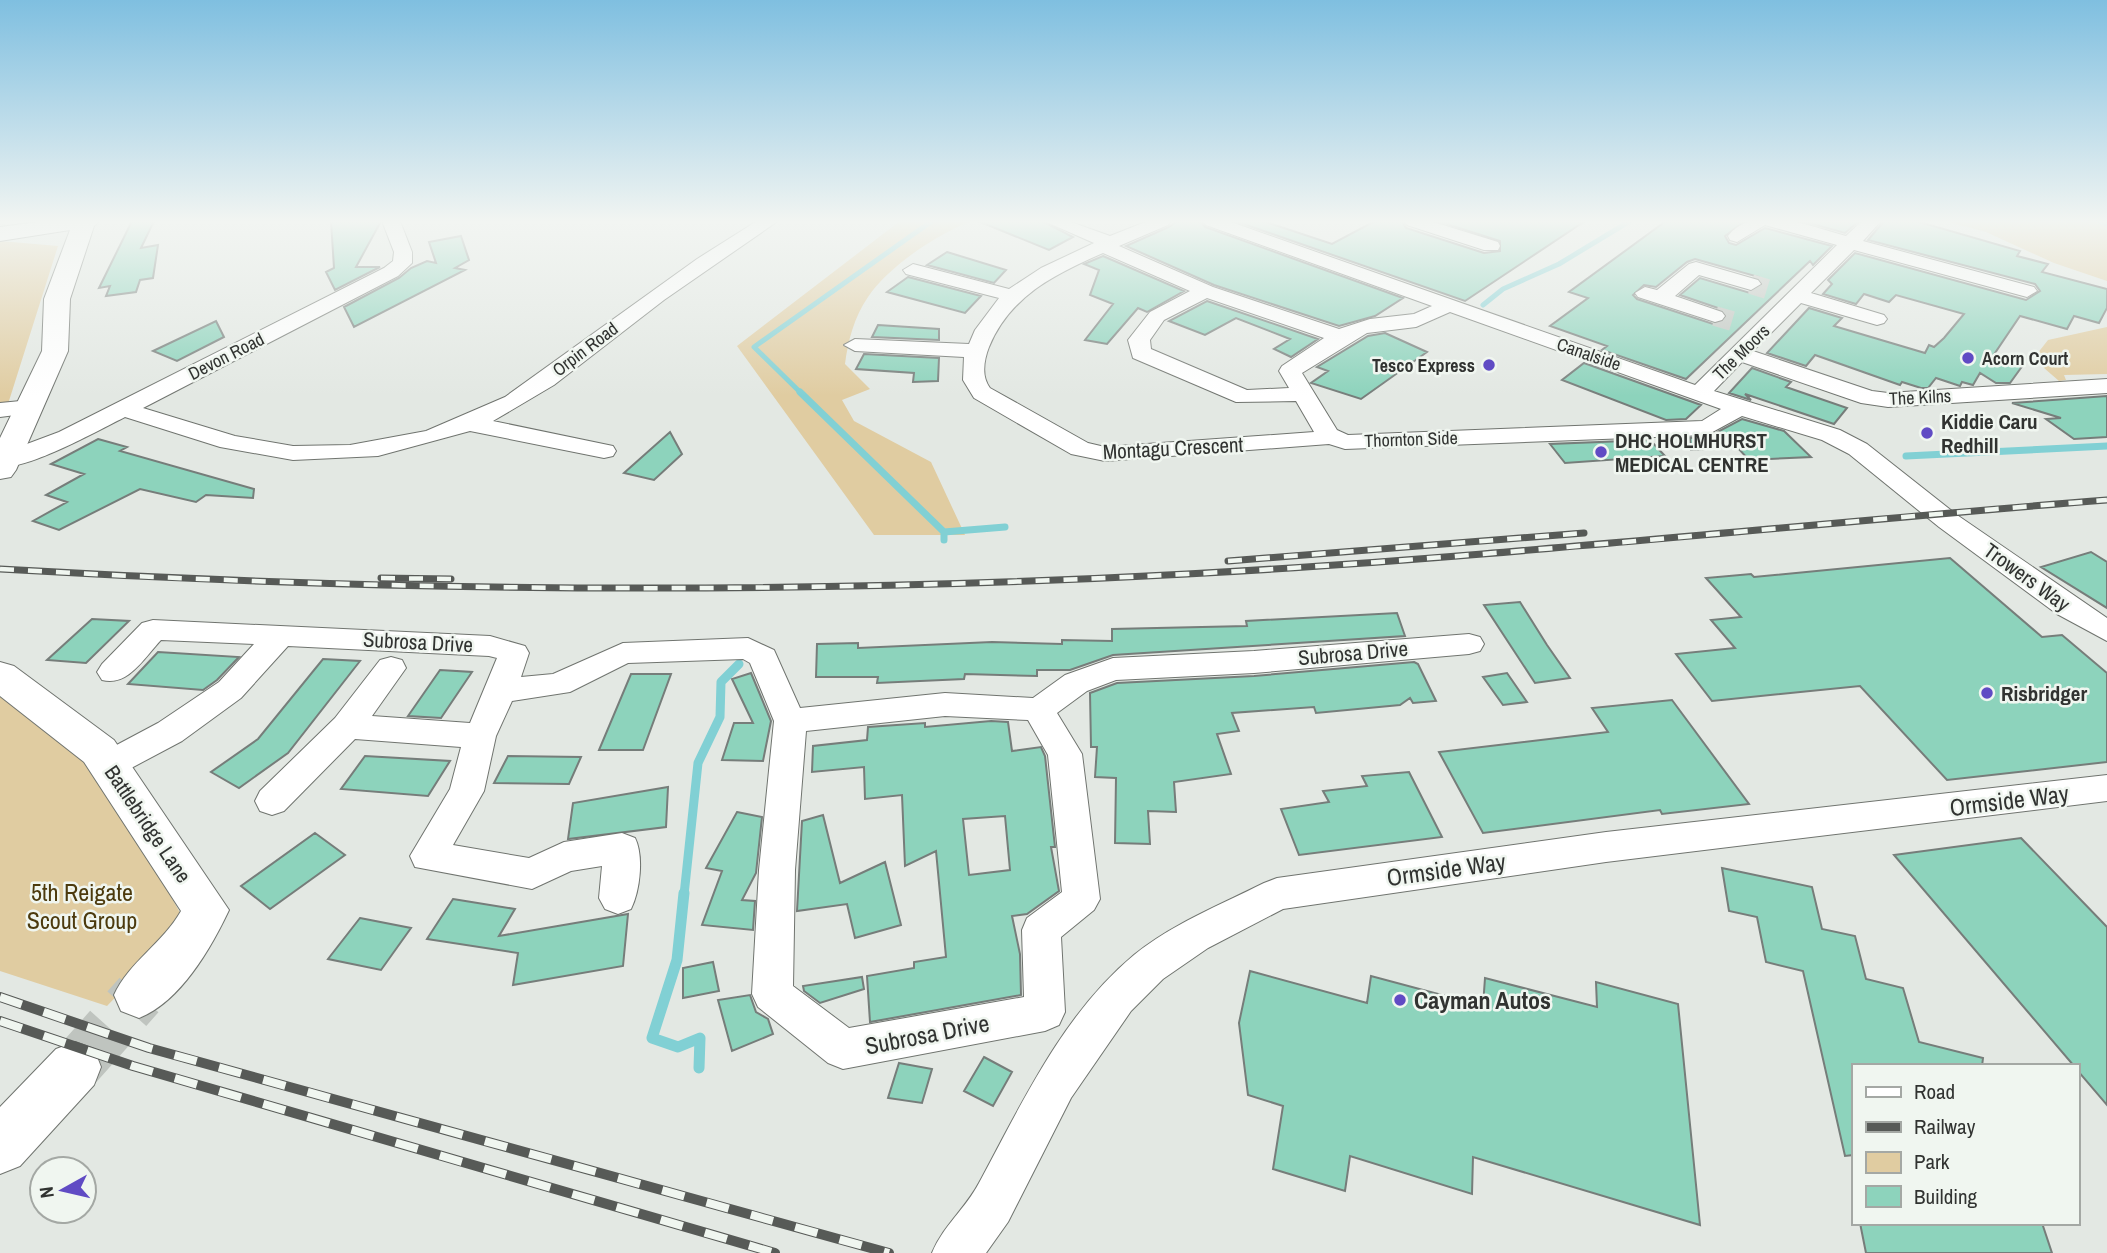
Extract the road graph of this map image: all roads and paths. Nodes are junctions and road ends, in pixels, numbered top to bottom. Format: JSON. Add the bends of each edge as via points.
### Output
{"nodes":[{"id":1,"x":64,"y":279,"type":"edge"},
{"id":2,"x":376,"y":279,"type":"edge"},
{"id":3,"x":680,"y":279,"type":"edge"},
{"id":4,"x":949,"y":279,"type":"edge"},
{"id":5,"x":1033,"y":279,"type":"edge"},
{"id":6,"x":1181,"y":279,"type":"edge"},
{"id":7,"x":1377,"y":279,"type":"edge"},
{"id":8,"x":1677,"y":279,"type":"edge"},
{"id":9,"x":1735,"y":279,"type":"tunnel mouth"},
{"id":10,"x":1809,"y":279,"type":"edge"},
{"id":11,"x":1988,"y":279,"type":"edge"},
{"id":12,"x":1751,"y":284,"type":"tunnel mouth"},
{"id":13,"x":2027,"y":290,"type":"dead end"},
{"id":14,"x":1206,"y":291,"type":"junction"},
{"id":15,"x":1009,"y":295,"type":"junction"},
{"id":16,"x":1791,"y":295,"type":"junction"},
{"id":17,"x":1446,"y":306,"type":"junction"},
{"id":18,"x":1715,"y":316,"type":"tunnel mouth"},
{"id":19,"x":1877,"y":319,"type":"dead end"},
{"id":20,"x":1742,"y":324,"type":"tunnel mouth"},
{"id":21,"x":1763,"y":331,"type":"junction"},
{"id":22,"x":1142,"y":337,"type":"junction"},
{"id":23,"x":1168,"y":337,"type":"dead end"},
{"id":24,"x":1341,"y":337,"type":"junction"},
{"id":25,"x":855,"y":345,"type":"dead end"},
{"id":26,"x":1740,"y":354,"type":"junction"},
{"id":27,"x":975,"y":356,"type":"junction"},
{"id":28,"x":2107,"y":386,"type":"edge"},
{"id":29,"x":1699,"y":393,"type":"junction"},
{"id":30,"x":1304,"y":394,"type":"junction"},
{"id":31,"x":31,"y":407,"type":"junction"},
{"id":32,"x":1739,"y":408,"type":"junction"},
{"id":33,"x":123,"y":409,"type":"junction"},
{"id":34,"x":0,"y":411,"type":"edge"},
{"id":35,"x":466,"y":423,"type":"junction"},
{"id":36,"x":1328,"y":435,"type":"junction"},
{"id":37,"x":604,"y":451,"type":"dead end"},
{"id":38,"x":3,"y":465,"type":"edge"},
{"id":39,"x":1948,"y":520,"type":"joint"},
{"id":40,"x":2107,"y":631,"type":"edge"},
{"id":41,"x":280,"y":635,"type":"junction"},
{"id":42,"x":1469,"y":644,"type":"dead end"},
{"id":43,"x":391,"y":668,"type":"dead end"},
{"id":44,"x":113,"y":672,"type":"dead end"},
{"id":45,"x":0,"y":676,"type":"edge"},
{"id":46,"x":501,"y":691,"type":"junction"},
{"id":47,"x":1038,"y":710,"type":"junction"},
{"id":48,"x":790,"y":721,"type":"junction"},
{"id":49,"x":347,"y":726,"type":"junction"},
{"id":50,"x":480,"y":736,"type":"junction"},
{"id":51,"x":108,"y":765,"type":"junction"},
{"id":52,"x":2107,"y":788,"type":"edge"},
{"id":53,"x":272,"y":801,"type":"dead end"},
{"id":54,"x":618,"y":898,"type":"dead end"},
{"id":55,"x":139,"y":995,"type":"tunnel mouth"},
{"id":56,"x":75,"y":1067,"type":"tunnel mouth"},
{"id":57,"x":0,"y":1146,"type":"edge"},
{"id":58,"x":956,"y":1253,"type":"edge"}],
"edges":[{"from":1,"to":31,"type":"street","via":[[57,299],[55,351]]},
{"from":2,"to":33,"type":"street","name":"Devon Road"},
{"from":3,"to":35,"type":"street","name":"Orpin Road","via":[[513,402]]},
{"from":4,"to":15,"type":"street"},
{"from":5,"to":15,"type":"street"},
{"from":6,"to":14,"type":"street"},
{"from":7,"to":17,"type":"street","name":"Canalside"},
{"from":8,"to":18,"type":"street","via":[[1651,295]]},
{"from":9,"to":12,"type":"street"},
{"from":10,"to":16,"type":"street","name":"The Moors"},
{"from":11,"to":13,"type":"street"},
{"from":14,"to":22,"type":"street","via":[[1157,316]]},
{"from":14,"to":24,"type":"street"},
{"from":15,"to":27,"type":"street","via":[[983,331]]},
{"from":16,"to":19,"type":"street"},
{"from":16,"to":21,"type":"street","name":"The Moors"},
{"from":17,"to":24,"type":"street","via":[[1425,321],[1369,325]]},
{"from":17,"to":29,"type":"street","name":"Canalside"},
{"from":20,"to":21,"type":"street"},
{"from":21,"to":26,"type":"street","name":"The Moors"},
{"from":22,"to":23,"type":"street"},
{"from":22,"to":30,"type":"street","via":[[1141,353],[1236,395]]},
{"from":24,"to":30,"type":"street","via":[[1290,371]]},
{"from":25,"to":27,"type":"street"},
{"from":26,"to":28,"type":"street","name":"The Kilns","via":[[1869,398],[1888,400]]},
{"from":26,"to":29,"type":"street","name":"The Moors"},
{"from":27,"to":36,"type":"street","name":"Montagu Crescent","via":[[976,387],[989,399],[1092,452]]},
{"from":29,"to":32,"type":"street","name":"Canalside"},
{"from":30,"to":36,"type":"street"},
{"from":31,"to":34,"type":"street"},
{"from":31,"to":38,"type":"street"},
{"from":32,"to":36,"type":"street","name":"Thornton Side","via":[[1707,428],[1401,441],[1345,442]]},
{"from":32,"to":39,"type":"street","name":"Canalside","via":[[1831,435],[1858,449]]},
{"from":33,"to":35,"type":"street","name":"Orpin Road","via":[[225,440],[290,453],[372,450]]},
{"from":33,"to":38,"type":"street","name":"Devon Road"},
{"from":35,"to":37,"type":"street"},
{"from":39,"to":40,"type":"street","name":"Trowers Way"},
{"from":41,"to":44,"type":"street","name":"Subrosa Drive","via":[[153,630]]},
{"from":41,"to":46,"type":"street","name":"Subrosa Drive","via":[[490,646],[514,653]]},
{"from":41,"to":51,"type":"street","via":[[230,690],[170,732]]},
{"from":42,"to":47,"type":"street","name":"Subrosa Drive","via":[[1113,669],[1076,682]]},
{"from":43,"to":49,"type":"street"},
{"from":45,"to":51,"type":"street","name":"Battlebridge Lane","via":[[99,751]]},
{"from":46,"to":48,"type":"street","name":"Subrosa Drive","via":[[559,684],[623,653],[748,648],[763,657]]},
{"from":46,"to":50,"type":"street","name":"Subrosa Drive"},
{"from":47,"to":48,"type":"street","via":[[997,703],[895,707]]},
{"from":47,"to":48,"type":"street","name":"Subrosa Drive","via":[[1065,754],[1081,899],[1041,930],[1045,1012],[843,1049],[772,994],[776,870]]},
{"from":49,"to":50,"type":"street"},
{"from":49,"to":53,"type":"street"},
{"from":50,"to":54,"type":"street","name":"Subrosa Drive","via":[[467,791],[428,856],[532,874],[564,857],[622,848]]},
{"from":51,"to":55,"type":"street","name":"Battlebridge Lane","via":[[206,910],[190,940]]},
{"from":52,"to":58,"type":"street","name":"Ormside Way","via":[[1606,847],[1277,894],[1194,936],[1149,967],[1117,998],[1056,1083],[992,1206]]},
{"from":56,"to":57,"type":"street"}]}
